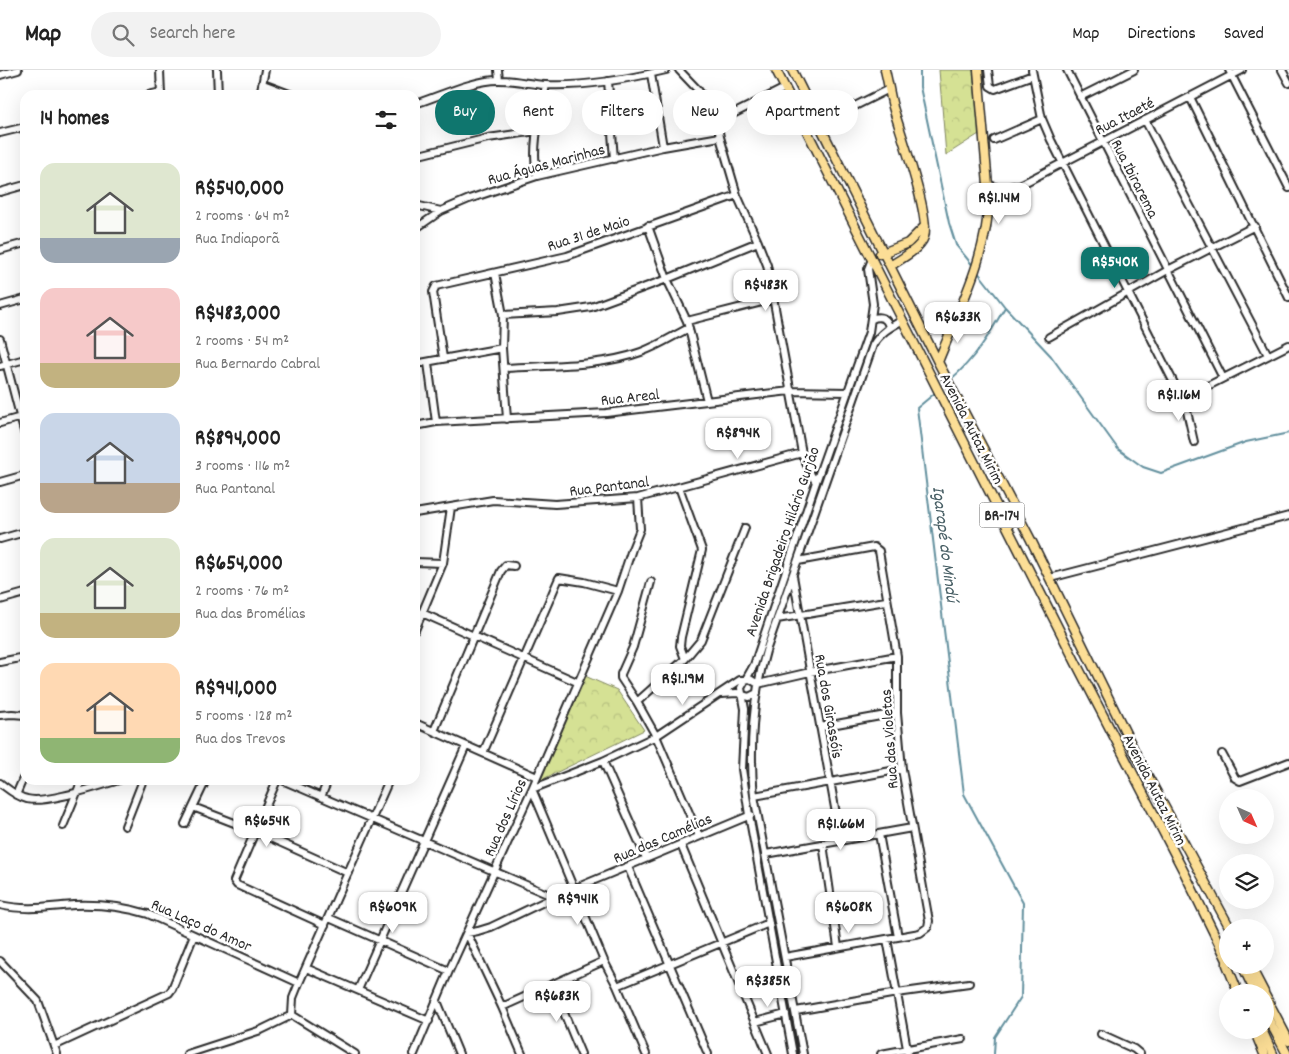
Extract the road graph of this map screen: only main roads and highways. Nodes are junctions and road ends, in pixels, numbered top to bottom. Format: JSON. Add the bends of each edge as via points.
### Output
{"nodes":[{"id":1,"x":776,"y":70,"type":"edge"},
{"id":2,"x":792,"y":70,"type":"edge"},
{"id":3,"x":885,"y":70,"type":"edge"},
{"id":4,"x":978,"y":70,"type":"edge"},
{"id":5,"x":925,"y":226,"type":"junction"},
{"id":6,"x":883,"y":253,"type":"junction"},
{"id":7,"x":872,"y":259,"type":"junction"},
{"id":8,"x":890,"y":266,"type":"junction"},
{"id":9,"x":938,"y":362,"type":"junction"},
{"id":10,"x":1222,"y":913,"type":"junction"},
{"id":11,"x":1224,"y":919,"type":"edge"},
{"id":12,"x":1225,"y":919,"type":"edge"},
{"id":13,"x":1219,"y":944,"type":"edge"},
{"id":14,"x":1274,"y":1013,"type":"edge"},
{"id":15,"x":1274,"y":1030,"type":"edge"},
{"id":16,"x":1258,"y":1039,"type":"edge"},
{"id":17,"x":1266,"y":1039,"type":"edge"},
{"id":18,"x":1289,"y":1041,"type":"edge"},
{"id":19,"x":1264,"y":1054,"type":"edge"},
{"id":20,"x":1272,"y":1054,"type":"edge"},
{"id":21,"x":1287,"y":1054,"type":"edge"}],
"edges":[{"from":1,"to":7,"type":"main road","name":"Avenida Autaz Mirim","number":"BR-174"},
{"from":2,"to":6,"type":"main road","name":"Avenida Autaz Mirim","number":"BR-174"},
{"from":3,"to":5,"type":"main road"},
{"from":4,"to":9,"type":"main road","via":[[989,215],[982,249]]},
{"from":5,"to":6,"type":"main road","via":[[908,243]]},
{"from":5,"to":8,"type":"main road","via":[[924,238],[919,245]]},
{"from":6,"to":7,"type":"main road"},
{"from":6,"to":8,"type":"main road","name":"Avenida Autaz Mirim","number":"BR-174"},
{"from":7,"to":13,"type":"main road","name":"Avenida Autaz Mirim","number":"BR-174"},
{"from":8,"to":9,"type":"main road","name":"Avenida Autaz Mirim","number":"BR-174"},
{"from":9,"to":10,"type":"main road","name":"Avenida Autaz Mirim","number":"BR-174","via":[[1050,578],[1137,756]]},
{"from":10,"to":11,"type":"main road"},
{"from":10,"to":12,"type":"main road","name":"Avenida Autaz Mirim","number":"BR-174"},
{"from":14,"to":18,"type":"main road"},
{"from":15,"to":21,"type":"main road"},
{"from":16,"to":19,"type":"main road"},
{"from":17,"to":20,"type":"main road"}]}
